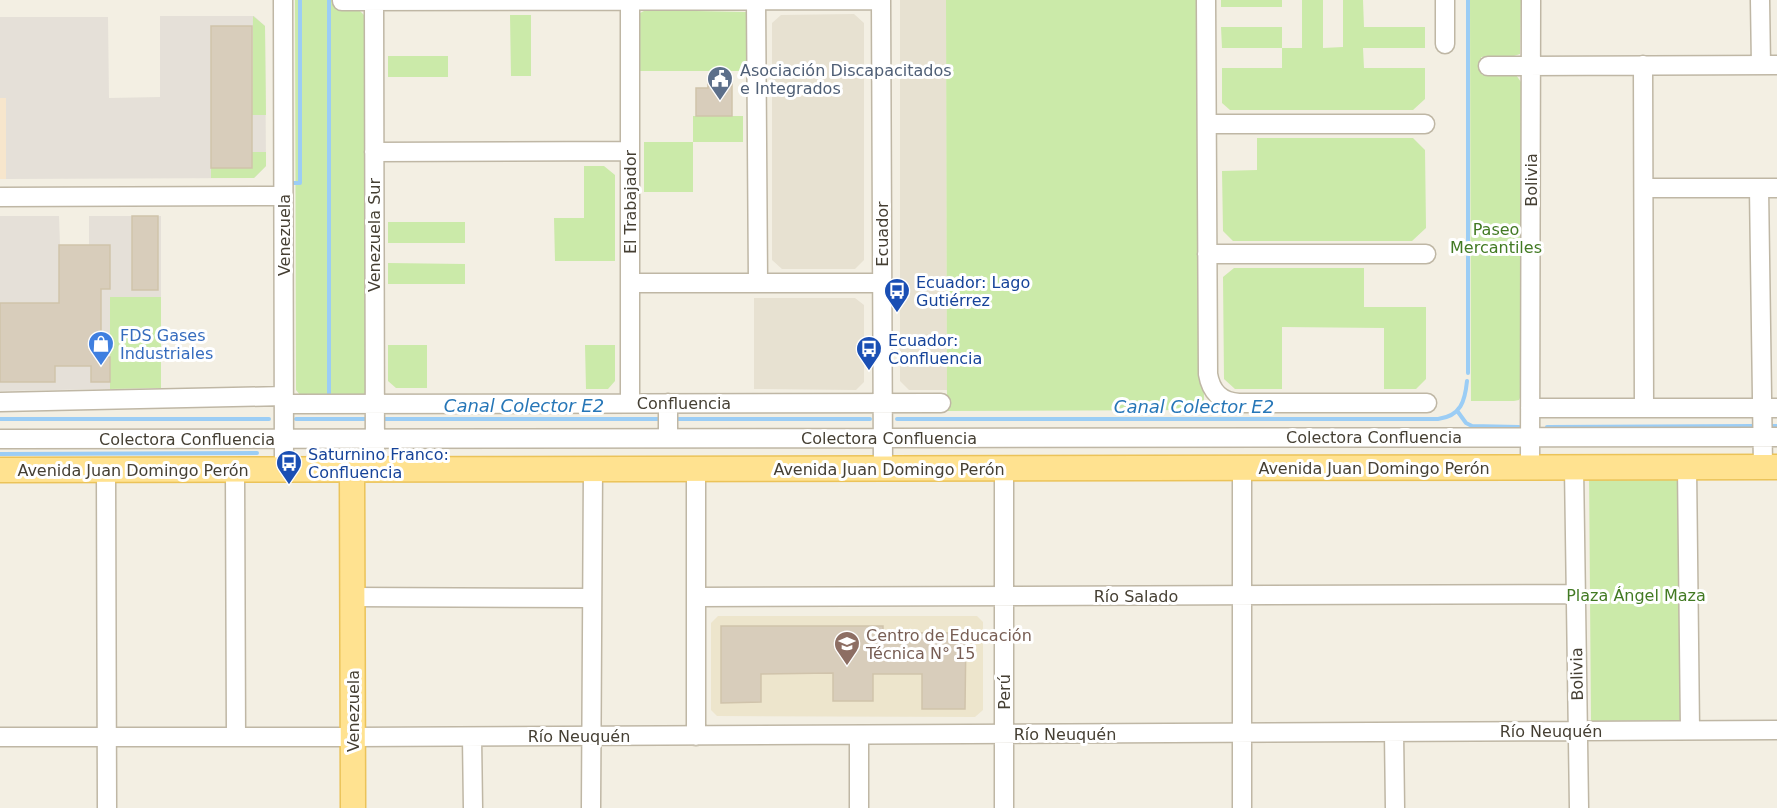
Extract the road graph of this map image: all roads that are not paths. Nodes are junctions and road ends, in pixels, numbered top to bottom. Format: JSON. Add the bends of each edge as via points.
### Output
{"nodes":[{"id":1,"x":283,"y":0,"type":"edge"},
{"id":2,"x":374,"y":0,"type":"edge"},
{"id":3,"x":501,"y":0,"type":"edge"},
{"id":4,"x":630,"y":0,"type":"edge"},
{"id":5,"x":756,"y":0,"type":"edge"},
{"id":6,"x":881,"y":0,"type":"edge"},
{"id":7,"x":1206,"y":0,"type":"edge"},
{"id":8,"x":1445,"y":0,"type":"edge"},
{"id":9,"x":1531,"y":0,"type":"edge"},
{"id":10,"x":1760,"y":0,"type":"edge"},
{"id":11,"x":342,"y":1,"type":"edge"},
{"id":12,"x":1444,"y":44,"type":"dead end"},
{"id":13,"x":1531,"y":65,"type":"junction"},
{"id":14,"x":1643,"y":65,"type":"junction"},
{"id":15,"x":1769,"y":65,"type":"edge"},
{"id":16,"x":1488,"y":66,"type":"dead end"},
{"id":17,"x":1207,"y":124,"type":"junction"},
{"id":18,"x":1425,"y":124,"type":"dead end"},
{"id":19,"x":630,"y":151,"type":"junction"},
{"id":20,"x":374,"y":152,"type":"junction"},
{"id":21,"x":1644,"y":188,"type":"junction"},
{"id":22,"x":1768,"y":188,"type":"edge"},
{"id":23,"x":284,"y":196,"type":"junction"},
{"id":24,"x":0,"y":197,"type":"edge"},
{"id":25,"x":1207,"y":254,"type":"junction"},
{"id":26,"x":1426,"y":255,"type":"dead end"},
{"id":27,"x":630,"y":283,"type":"junction"},
{"id":28,"x":758,"y":283,"type":"junction"},
{"id":29,"x":882,"y":283,"type":"junction"},
{"id":30,"x":284,"y":400,"type":"junction"},
{"id":31,"x":0,"y":402,"type":"edge"},
{"id":32,"x":882,"y":403,"type":"junction"},
{"id":33,"x":941,"y":403,"type":"dead end"},
{"id":34,"x":1427,"y":403,"type":"dead end"},
{"id":35,"x":375,"y":404,"type":"junction"},
{"id":36,"x":630,"y":404,"type":"junction"},
{"id":37,"x":668,"y":404,"type":"junction"},
{"id":38,"x":1530,"y":408,"type":"junction"},
{"id":39,"x":1644,"y":408,"type":"junction"},
{"id":40,"x":1769,"y":408,"type":"edge"},
{"id":41,"x":1530,"y":437,"type":"junction"},
{"id":42,"x":1770,"y":437,"type":"edge"},
{"id":43,"x":668,"y":438,"type":"junction"},
{"id":44,"x":883,"y":438,"type":"junction"},
{"id":45,"x":0,"y":439,"type":"edge"},
{"id":46,"x":284,"y":439,"type":"junction"},
{"id":47,"x":375,"y":439,"type":"junction"},
{"id":48,"x":1530,"y":467,"type":"junction"},
{"id":49,"x":1574,"y":467,"type":"junction"},
{"id":50,"x":1687,"y":467,"type":"junction"},
{"id":51,"x":1770,"y":467,"type":"edge"},
{"id":52,"x":1004,"y":468,"type":"junction"},
{"id":53,"x":1242,"y":468,"type":"junction"},
{"id":54,"x":593,"y":469,"type":"junction"},
{"id":55,"x":696,"y":469,"type":"junction"},
{"id":56,"x":883,"y":469,"type":"junction"},
{"id":57,"x":0,"y":470,"type":"edge"},
{"id":58,"x":106,"y":470,"type":"junction"},
{"id":59,"x":235,"y":470,"type":"junction"},
{"id":60,"x":284,"y":470,"type":"junction"},
{"id":61,"x":363,"y":470,"type":"junction"},
{"id":62,"x":1576,"y":594,"type":"junction"},
{"id":63,"x":1242,"y":595,"type":"junction"},
{"id":64,"x":1004,"y":596,"type":"junction"},
{"id":65,"x":352,"y":597,"type":"junction"},
{"id":66,"x":696,"y":597,"type":"junction"},
{"id":67,"x":592,"y":598,"type":"junction"},
{"id":68,"x":1690,"y":730,"type":"junction"},
{"id":69,"x":1777,"y":730,"type":"edge"},
{"id":70,"x":1578,"y":731,"type":"junction"},
{"id":71,"x":1242,"y":732,"type":"junction"},
{"id":72,"x":1394,"y":732,"type":"junction"},
{"id":73,"x":1004,"y":734,"type":"junction"},
{"id":74,"x":696,"y":735,"type":"junction"},
{"id":75,"x":859,"y":735,"type":"junction"},
{"id":76,"x":592,"y":736,"type":"junction"},
{"id":77,"x":0,"y":737,"type":"edge"},
{"id":78,"x":107,"y":737,"type":"junction"},
{"id":79,"x":236,"y":737,"type":"junction"},
{"id":80,"x":353,"y":737,"type":"junction"},
{"id":81,"x":472,"y":737,"type":"junction"},
{"id":82,"x":107,"y":808,"type":"edge"},
{"id":83,"x":353,"y":808,"type":"edge"},
{"id":84,"x":472,"y":808,"type":"edge"},
{"id":85,"x":591,"y":808,"type":"edge"},
{"id":86,"x":859,"y":808,"type":"edge"},
{"id":87,"x":1004,"y":808,"type":"edge"},
{"id":88,"x":1242,"y":808,"type":"edge"},
{"id":89,"x":1395,"y":808,"type":"edge"},
{"id":90,"x":1579,"y":808,"type":"edge"}],
"edges":[{"from":1,"to":23,"type":"street","name":"Venezuela"},
{"from":2,"to":3,"type":"street"},
{"from":2,"to":11,"type":"street"},
{"from":2,"to":20,"type":"street","name":"Venezuela Sur"},
{"from":3,"to":4,"type":"street"},
{"from":4,"to":5,"type":"street"},
{"from":4,"to":19,"type":"street","name":"El Trabajador"},
{"from":5,"to":6,"type":"street"},
{"from":5,"to":28,"type":"street"},
{"from":6,"to":29,"type":"street","name":"Ecuador"},
{"from":7,"to":17,"type":"street"},
{"from":8,"to":12,"type":"street"},
{"from":9,"to":13,"type":"street","name":"Bolivia"},
{"from":10,"to":15,"type":"street"},
{"from":13,"to":14,"type":"street"},
{"from":13,"to":16,"type":"street"},
{"from":13,"to":38,"type":"street","name":"Bolivia"},
{"from":14,"to":15,"type":"street"},
{"from":14,"to":21,"type":"street"},
{"from":17,"to":18,"type":"street"},
{"from":17,"to":25,"type":"street"},
{"from":19,"to":20,"type":"street"},
{"from":19,"to":27,"type":"street","name":"El Trabajador"},
{"from":20,"to":35,"type":"street","name":"Venezuela Sur"},
{"from":21,"to":22,"type":"street"},
{"from":21,"to":39,"type":"street"},
{"from":22,"to":40,"type":"street"},
{"from":23,"to":24,"type":"street"},
{"from":23,"to":30,"type":"street","name":"Venezuela"},
{"from":25,"to":26,"type":"street"},
{"from":25,"to":34,"type":"street","via":[[1208,374],[1217,396],[1239,403]]},
{"from":27,"to":28,"type":"street"},
{"from":27,"to":36,"type":"street","name":"El Trabajador"},
{"from":28,"to":29,"type":"street"},
{"from":29,"to":32,"type":"street","name":"Ecuador"},
{"from":30,"to":31,"type":"street","name":"Confluencia"},
{"from":30,"to":35,"type":"street","name":"Confluencia"},
{"from":30,"to":46,"type":"street","name":"Venezuela"},
{"from":32,"to":33,"type":"street","name":"Confluencia"},
{"from":32,"to":37,"type":"street","name":"Confluencia"},
{"from":32,"to":44,"type":"street","name":"Ecuador"},
{"from":35,"to":36,"type":"street","name":"Confluencia"},
{"from":35,"to":47,"type":"street","name":"Venezuela Sur"},
{"from":36,"to":37,"type":"street","name":"Confluencia"},
{"from":37,"to":43,"type":"street"},
{"from":38,"to":39,"type":"street"},
{"from":38,"to":41,"type":"street","name":"Bolivia"},
{"from":39,"to":40,"type":"street"},
{"from":40,"to":42,"type":"street"},
{"from":41,"to":42,"type":"street","name":"Colectora Confluencia"},
{"from":41,"to":44,"type":"street","name":"Colectora Confluencia"},
{"from":41,"to":48,"type":"street","name":"Bolivia"},
{"from":42,"to":51,"type":"street"},
{"from":43,"to":44,"type":"street","name":"Colectora Confluencia"},
{"from":43,"to":47,"type":"street","name":"Colectora Confluencia"},
{"from":44,"to":56,"type":"street","name":"Ecuador"},
{"from":45,"to":46,"type":"street","name":"Colectora Confluencia"},
{"from":46,"to":47,"type":"street","name":"Colectora Confluencia"},
{"from":46,"to":60,"type":"street","name":"Venezuela"},
{"from":47,"to":61,"type":"street","name":"Venezuela Sur"},
{"from":48,"to":49,"type":"main road","name":"Avenida Juan Domingo Perón"},
{"from":48,"to":53,"type":"main road","name":"Avenida Juan Domingo Perón"},
{"from":49,"to":50,"type":"main road","name":"Avenida Juan Domingo Perón"},
{"from":49,"to":62,"type":"street","name":"Bolivia"},
{"from":50,"to":51,"type":"main road","name":"Avenida Juan Domingo Perón"},
{"from":50,"to":68,"type":"street"},
{"from":52,"to":53,"type":"main road","name":"Avenida Juan Domingo Perón"},
{"from":52,"to":56,"type":"main road","name":"Avenida Juan Domingo Perón"},
{"from":52,"to":64,"type":"street","name":"Perú"},
{"from":53,"to":63,"type":"street"},
{"from":54,"to":55,"type":"main road","name":"Avenida Juan Domingo Perón"},
{"from":54,"to":61,"type":"main road","name":"Avenida Juan Domingo Perón"},
{"from":54,"to":67,"type":"street"},
{"from":55,"to":56,"type":"main road","name":"Avenida Juan Domingo Perón"},
{"from":55,"to":66,"type":"street"},
{"from":57,"to":58,"type":"main road","name":"Avenida Juan Domingo Perón"},
{"from":58,"to":59,"type":"main road","name":"Avenida Juan Domingo Perón"},
{"from":58,"to":78,"type":"street"},
{"from":59,"to":60,"type":"main road","name":"Avenida Juan Domingo Perón"},
{"from":59,"to":79,"type":"street"},
{"from":60,"to":61,"type":"main road","name":"Avenida Juan Domingo Perón"},
{"from":61,"to":65,"type":"main road","name":"Venezuela"},
{"from":62,"to":63,"type":"street","name":"Río Salado"},
{"from":62,"to":70,"type":"street","name":"Bolivia"},
{"from":63,"to":64,"type":"street","name":"Río Salado"},
{"from":63,"to":71,"type":"street"},
{"from":64,"to":66,"type":"street","name":"Río Salado"},
{"from":64,"to":73,"type":"street","name":"Perú"},
{"from":65,"to":67,"type":"street"},
{"from":65,"to":80,"type":"main road","name":"Venezuela"},
{"from":66,"to":74,"type":"street"},
{"from":67,"to":76,"type":"street"},
{"from":68,"to":69,"type":"street","name":"Río Neuquén"},
{"from":68,"to":70,"type":"street","name":"Río Neuquén"},
{"from":70,"to":72,"type":"street","name":"Río Neuquén"},
{"from":70,"to":90,"type":"street","name":"Bolivia"},
{"from":71,"to":72,"type":"street","name":"Río Neuquén"},
{"from":71,"to":73,"type":"street","name":"Río Neuquén"},
{"from":71,"to":88,"type":"street"},
{"from":72,"to":89,"type":"street"},
{"from":73,"to":75,"type":"street","name":"Río Neuquén"},
{"from":73,"to":87,"type":"street","name":"Perú"},
{"from":74,"to":75,"type":"street","name":"Río Neuquén"},
{"from":74,"to":76,"type":"street","name":"Río Neuquén"},
{"from":75,"to":86,"type":"street"},
{"from":76,"to":81,"type":"street","name":"Río Neuquén"},
{"from":76,"to":85,"type":"street"},
{"from":77,"to":78,"type":"street","name":"Río Neuquén"},
{"from":78,"to":79,"type":"street","name":"Río Neuquén"},
{"from":78,"to":82,"type":"street"},
{"from":79,"to":80,"type":"street","name":"Río Neuquén"},
{"from":80,"to":81,"type":"street","name":"Río Neuquén"},
{"from":80,"to":83,"type":"main road","name":"Venezuela"},
{"from":81,"to":84,"type":"street"}]}
